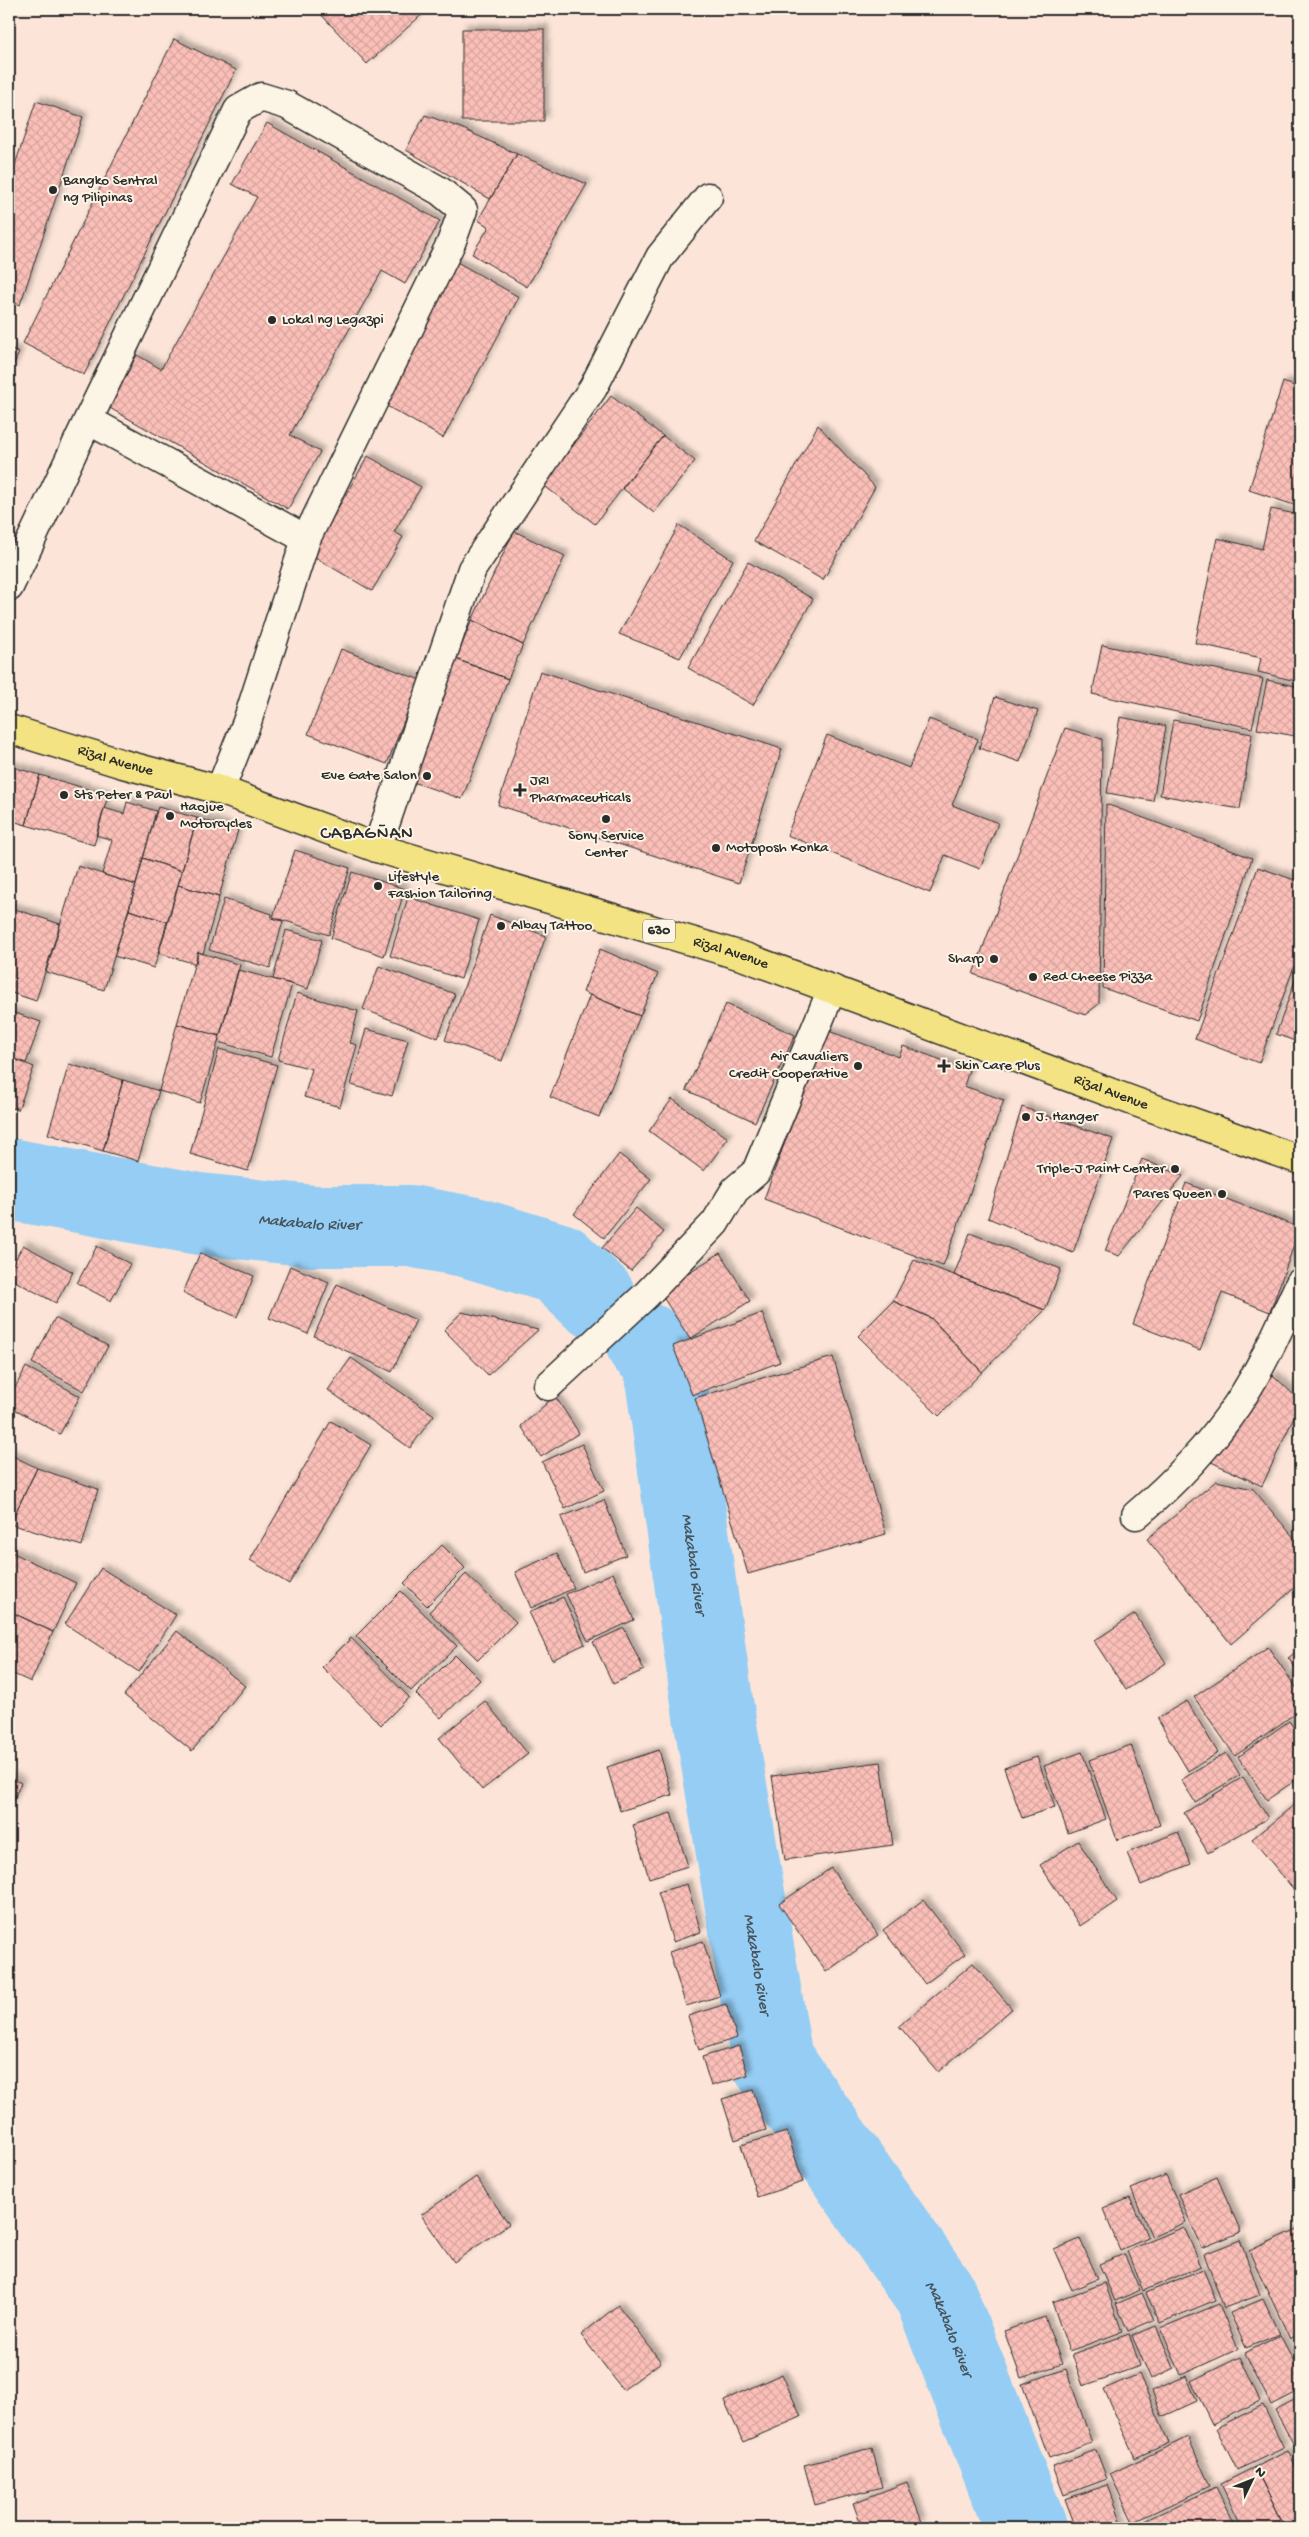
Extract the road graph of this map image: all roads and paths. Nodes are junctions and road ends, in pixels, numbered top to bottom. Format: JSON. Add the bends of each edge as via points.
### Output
{"nodes":[{"id":1,"x":708,"y":197,"type":"dead end"},
{"id":2,"x":88,"y":420,"type":"junction"},
{"id":3,"x":306,"y":539,"type":"junction"},
{"id":4,"x":9,"y":587,"type":"edge"},
{"id":5,"x":9,"y":729,"type":"edge"},
{"id":6,"x":220,"y":790,"type":"junction"},
{"id":7,"x":377,"y":848,"type":"junction"},
{"id":8,"x":832,"y":989,"type":"junction"},
{"id":9,"x":1300,"y":1160,"type":"edge"},
{"id":10,"x":1300,"y":1284,"type":"edge"},
{"id":11,"x":548,"y":1386,"type":"dead end"},
{"id":12,"x":1136,"y":1515,"type":"dead end"}],
"edges":[{"from":1,"to":7,"type":"street","via":[[660,257],[593,388],[472,569]]},
{"from":2,"to":3,"type":"street"},
{"from":2,"to":3,"type":"street","via":[[238,110],[260,97],[287,105],[440,191],[463,210],[451,243]]},
{"from":2,"to":4,"type":"street"},
{"from":3,"to":6,"type":"street","via":[[247,722]]},
{"from":5,"to":6,"type":"main road","name":"Rizal Avenue","number":"630"},
{"from":6,"to":7,"type":"main road","name":"Rizal Avenue","number":"630"},
{"from":7,"to":8,"type":"main road","name":"Rizal Avenue","number":"630","via":[[745,957]]},
{"from":8,"to":9,"type":"main road","name":"Rizal Avenue","number":"630"},
{"from":8,"to":11,"type":"street","via":[[756,1172],[735,1190],[715,1223],[645,1296]]},
{"from":10,"to":12,"type":"street","via":[[1237,1405],[1194,1460]]}]}
